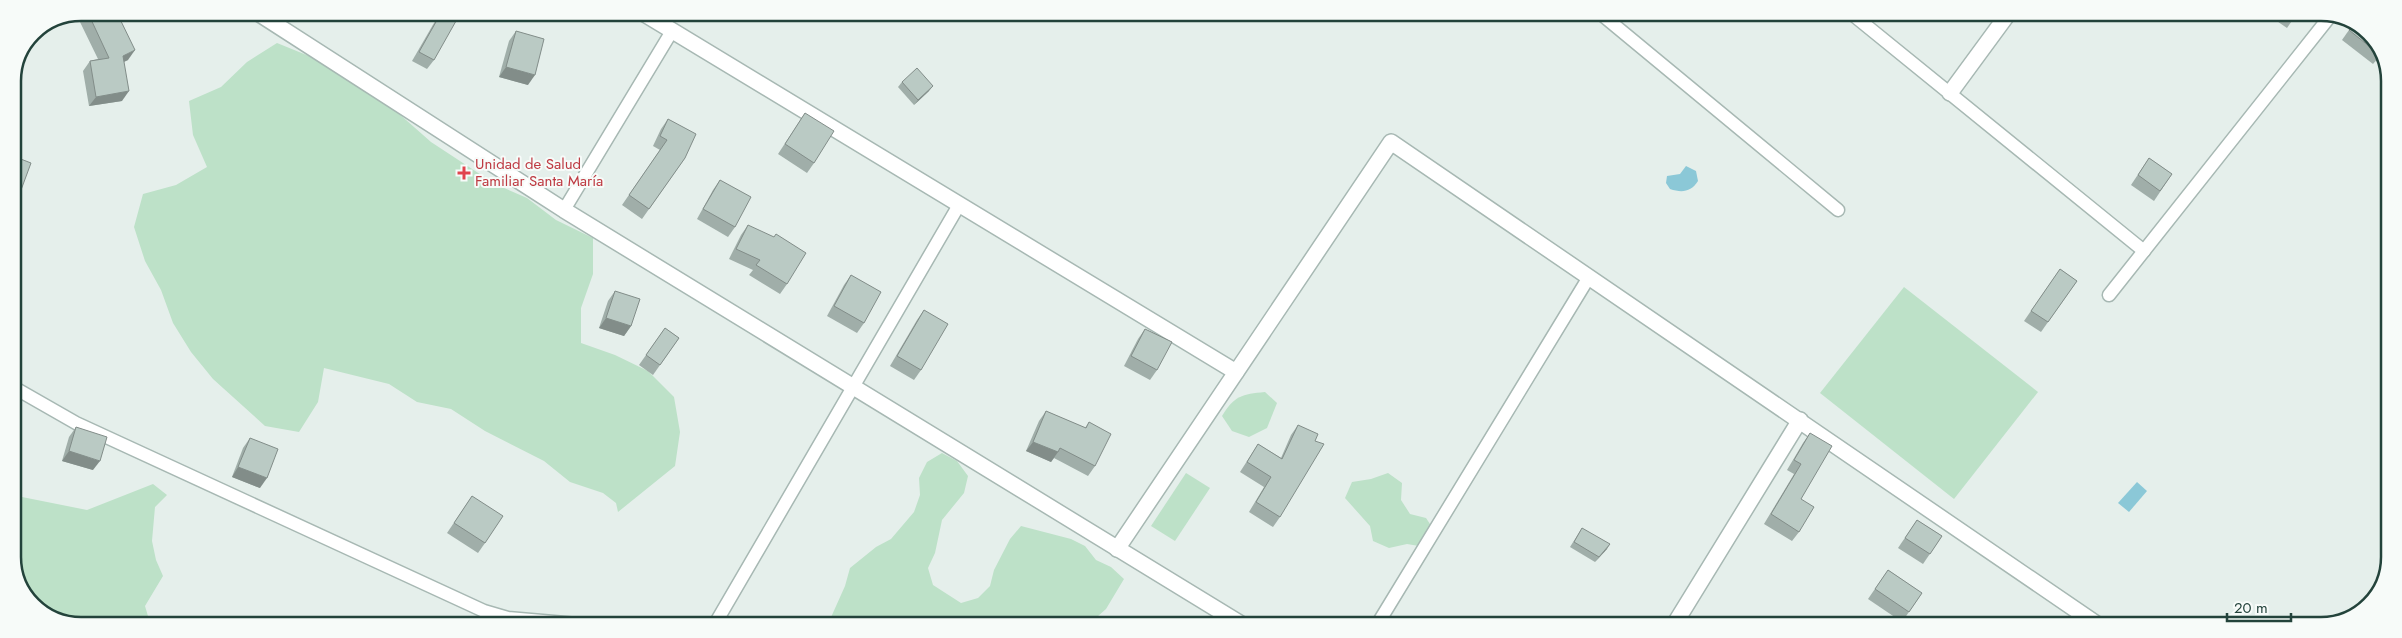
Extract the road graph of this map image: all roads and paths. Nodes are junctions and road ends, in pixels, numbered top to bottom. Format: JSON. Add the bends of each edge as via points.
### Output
{"nodes":[{"id":1,"x":270,"y":21,"type":"edge"},
{"id":2,"x":656,"y":21,"type":"edge"},
{"id":3,"x":1609,"y":21,"type":"edge"},
{"id":4,"x":1861,"y":21,"type":"edge"},
{"id":5,"x":2003,"y":21,"type":"edge"},
{"id":6,"x":2326,"y":22,"type":"edge"},
{"id":7,"x":672,"y":31,"type":"junction"},
{"id":8,"x":1950,"y":94,"type":"junction"},
{"id":9,"x":958,"y":204,"type":"junction"},
{"id":10,"x":564,"y":210,"type":"junction"},
{"id":11,"x":1838,"y":210,"type":"dead end"},
{"id":12,"x":2144,"y":251,"type":"junction"},
{"id":13,"x":1588,"y":276,"type":"junction"},
{"id":14,"x":2109,"y":295,"type":"dead end"},
{"id":15,"x":1236,"y":372,"type":"junction"},
{"id":16,"x":852,"y":388,"type":"junction"},
{"id":17,"x":21,"y":391,"type":"edge"},
{"id":18,"x":1800,"y":420,"type":"junction"},
{"id":19,"x":1117,"y":549,"type":"junction"},
{"id":20,"x":505,"y":617,"type":"edge"},
{"id":21,"x":719,"y":617,"type":"edge"},
{"id":22,"x":1229,"y":617,"type":"edge"},
{"id":23,"x":1381,"y":617,"type":"edge"},
{"id":24,"x":1679,"y":617,"type":"edge"},
{"id":25,"x":2086,"y":617,"type":"edge"}],
"edges":[{"from":1,"to":10,"type":"street"},
{"from":2,"to":7,"type":"street"},
{"from":3,"to":11,"type":"lane"},
{"from":4,"to":8,"type":"lane"},
{"from":5,"to":8,"type":"street"},
{"from":6,"to":12,"type":"lane"},
{"from":7,"to":9,"type":"street"},
{"from":7,"to":10,"type":"lane"},
{"from":8,"to":12,"type":"lane"},
{"from":9,"to":15,"type":"street"},
{"from":9,"to":16,"type":"lane"},
{"from":10,"to":16,"type":"street"},
{"from":12,"to":14,"type":"lane"},
{"from":13,"to":15,"type":"street","via":[[1391,142]]},
{"from":13,"to":18,"type":"street"},
{"from":13,"to":23,"type":"lane"},
{"from":15,"to":19,"type":"street"},
{"from":16,"to":19,"type":"street"},
{"from":16,"to":21,"type":"lane"},
{"from":17,"to":20,"type":"lane","via":[[76,423],[484,611]]},
{"from":18,"to":24,"type":"street"},
{"from":18,"to":25,"type":"street"},
{"from":19,"to":22,"type":"street"}]}
